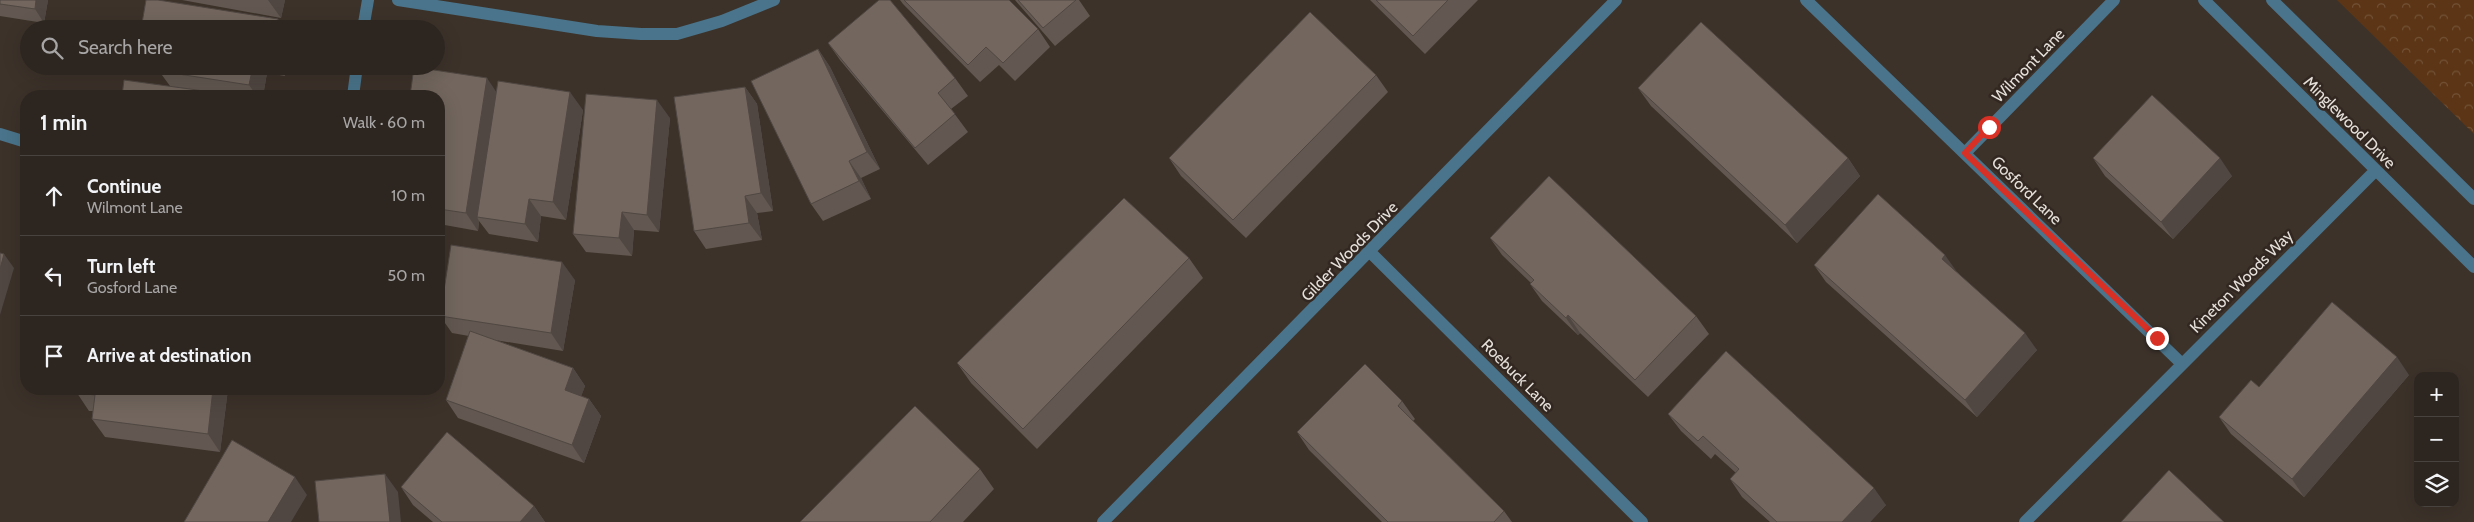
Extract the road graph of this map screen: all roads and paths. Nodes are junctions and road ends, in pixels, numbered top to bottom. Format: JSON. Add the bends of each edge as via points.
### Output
{"nodes":[{"id":1,"x":368,"y":0,"type":"edge"},
{"id":2,"x":398,"y":0,"type":"edge"},
{"id":3,"x":774,"y":0,"type":"edge"},
{"id":4,"x":1616,"y":0,"type":"edge"},
{"id":5,"x":1806,"y":0,"type":"edge"},
{"id":6,"x":2114,"y":0,"type":"edge"},
{"id":7,"x":2204,"y":0,"type":"edge"},
{"id":8,"x":2272,"y":0,"type":"edge"},
{"id":9,"x":365,"y":20,"type":"edge"},
{"id":10,"x":356,"y":75,"type":"edge"},
{"id":11,"x":354,"y":90,"type":"edge"},
{"id":12,"x":0,"y":134,"type":"edge"},
{"id":13,"x":20,"y":140,"type":"edge"},
{"id":14,"x":1965,"y":153,"type":"junction"},
{"id":15,"x":2376,"y":170,"type":"junction"},
{"id":16,"x":2474,"y":199,"type":"edge"},
{"id":17,"x":1370,"y":252,"type":"junction"},
{"id":18,"x":2474,"y":267,"type":"edge"},
{"id":19,"x":2181,"y":363,"type":"junction"},
{"id":20,"x":1103,"y":522,"type":"edge"},
{"id":21,"x":1642,"y":522,"type":"edge"},
{"id":22,"x":2025,"y":522,"type":"edge"}],
"edges":[{"from":1,"to":9,"type":"street"},
{"from":2,"to":3,"type":"street","via":[[596,31],[676,34],[722,21]]},
{"from":4,"to":17,"type":"street","name":"Gilder Woods Drive"},
{"from":5,"to":14,"type":"street","name":"Gosford Lane"},
{"from":6,"to":14,"type":"street","name":"Wilmont Lane"},
{"from":7,"to":15,"type":"street","name":"Minglewood Drive"},
{"from":8,"to":16,"type":"street","name":"Minglewood Drive"},
{"from":10,"to":11,"type":"street"},
{"from":12,"to":13,"type":"street"},
{"from":14,"to":19,"type":"street","name":"Gosford Lane"},
{"from":15,"to":18,"type":"street","name":"Minglewood Drive"},
{"from":15,"to":19,"type":"street","name":"Kineton Woods Way"},
{"from":17,"to":20,"type":"street","name":"Gilder Woods Drive"},
{"from":17,"to":21,"type":"street","name":"Roebuck Lane"},
{"from":19,"to":22,"type":"street","name":"Kineton Woods Way"}]}
